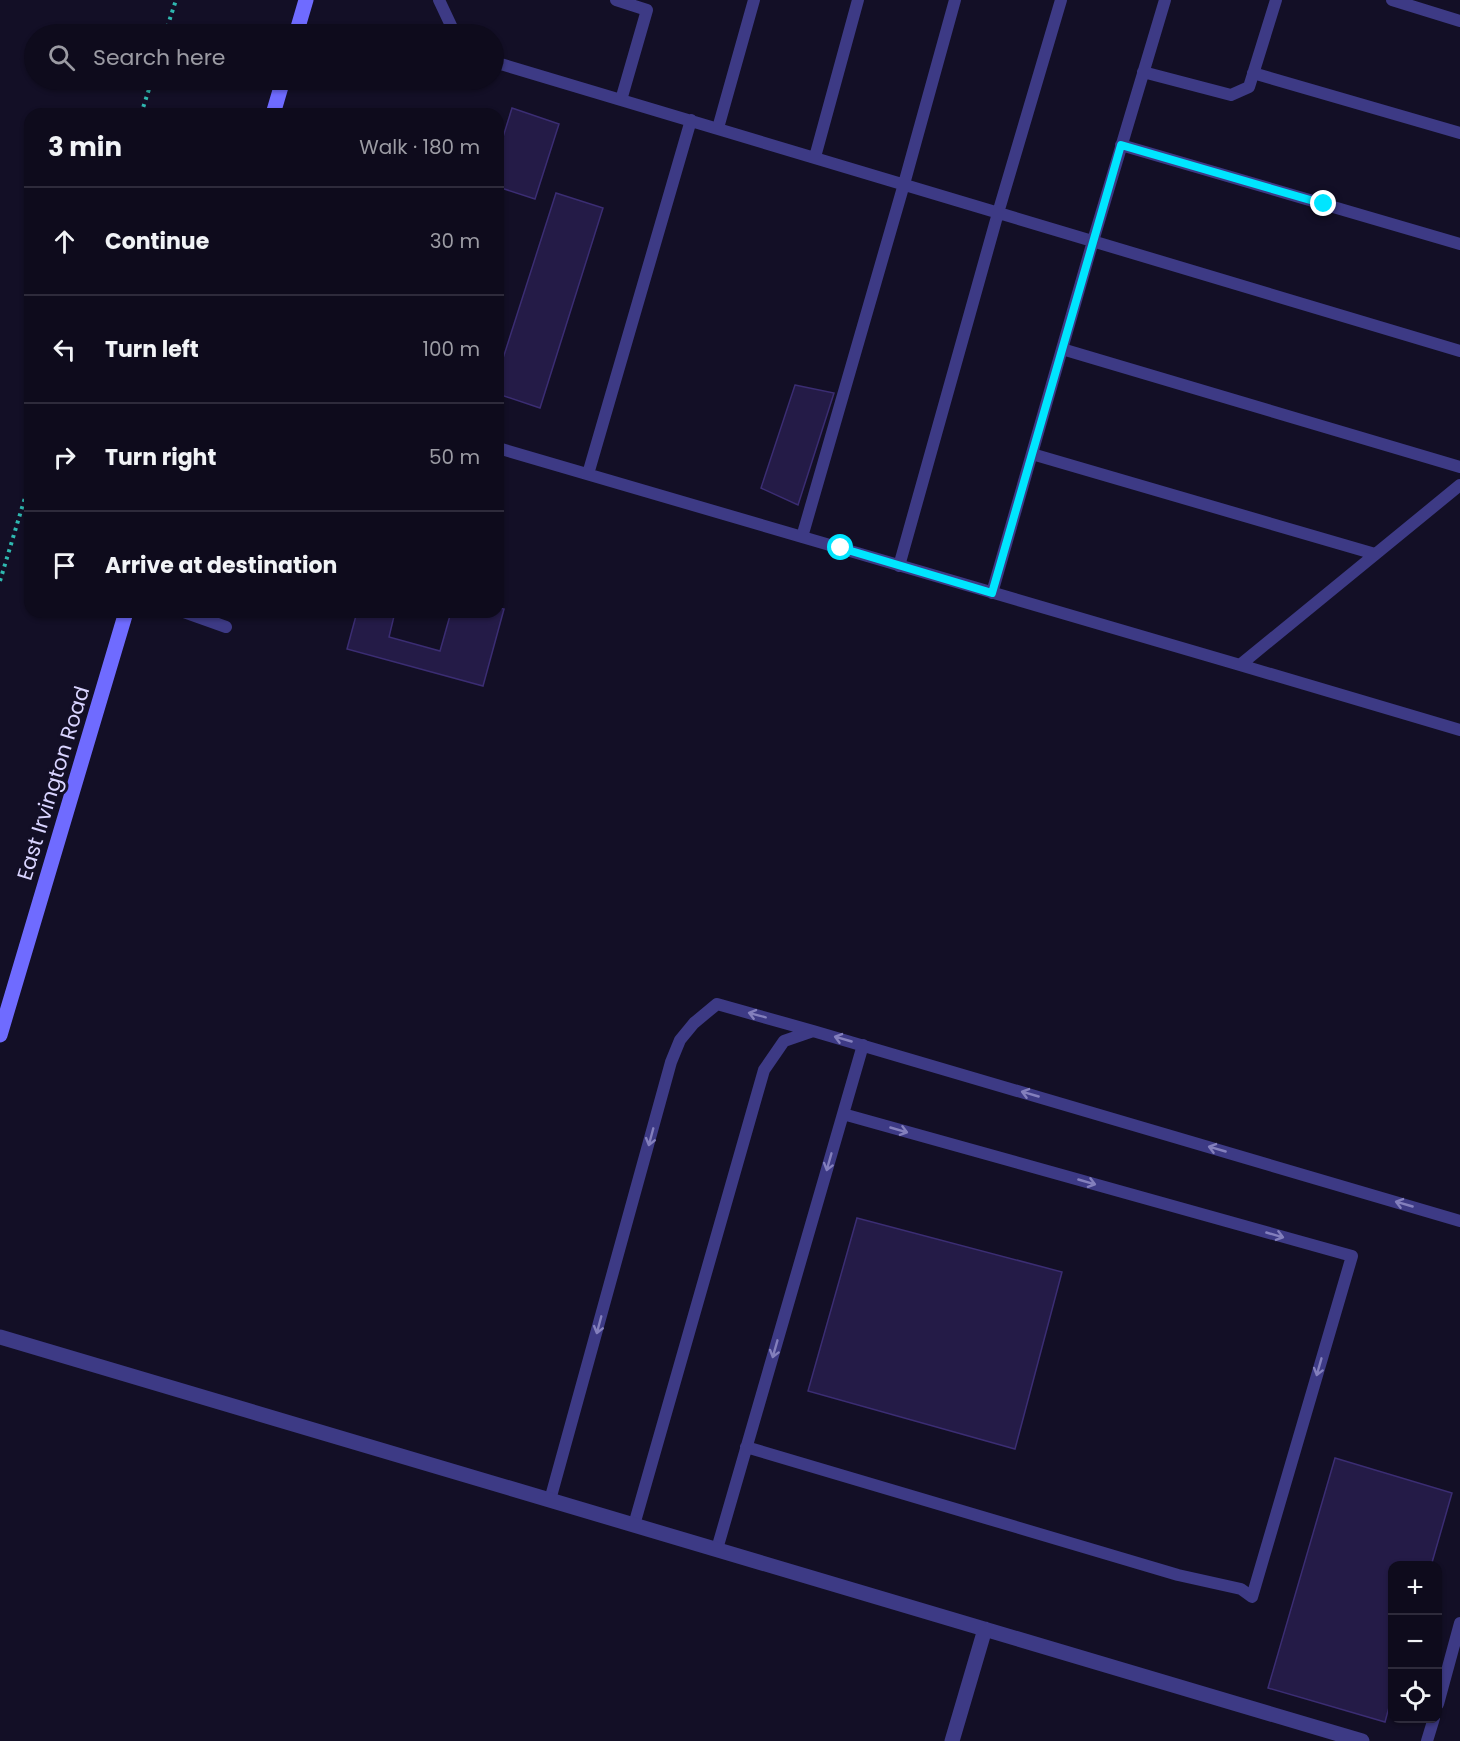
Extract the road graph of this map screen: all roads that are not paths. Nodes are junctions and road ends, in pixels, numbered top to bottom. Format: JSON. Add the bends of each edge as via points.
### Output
{"nodes":[{"id":1,"x":306,"y":0,"type":"edge"},
{"id":2,"x":439,"y":0,"type":"edge"},
{"id":3,"x":616,"y":0,"type":"edge"},
{"id":4,"x":754,"y":0,"type":"edge"},
{"id":5,"x":858,"y":0,"type":"edge"},
{"id":6,"x":955,"y":0,"type":"edge"},
{"id":7,"x":1061,"y":0,"type":"edge"},
{"id":8,"x":1165,"y":0,"type":"edge"},
{"id":9,"x":1276,"y":0,"type":"edge"},
{"id":10,"x":1392,"y":0,"type":"edge"},
{"id":11,"x":648,"y":5,"type":"edge"},
{"id":12,"x":1460,"y":21,"type":"edge"},
{"id":13,"x":299,"y":24,"type":"edge"},
{"id":14,"x":450,"y":24,"type":"edge"},
{"id":15,"x":504,"y":65,"type":"edge"},
{"id":16,"x":1143,"y":72,"type":"junction"},
{"id":17,"x":1253,"y":73,"type":"junction"},
{"id":18,"x":280,"y":90,"type":"edge"},
{"id":19,"x":621,"y":100,"type":"junction"},
{"id":20,"x":275,"y":108,"type":"edge"},
{"id":21,"x":691,"y":120,"type":"junction"},
{"id":22,"x":718,"y":128,"type":"junction"},
{"id":23,"x":1460,"y":134,"type":"edge"},
{"id":24,"x":1121,"y":145,"type":"junction"},
{"id":25,"x":814,"y":157,"type":"junction"},
{"id":26,"x":904,"y":184,"type":"junction"},
{"id":27,"x":998,"y":213,"type":"junction"},
{"id":28,"x":1093,"y":241,"type":"junction"},
{"id":29,"x":1460,"y":244,"type":"edge"},
{"id":30,"x":1062,"y":350,"type":"junction"},
{"id":31,"x":1460,"y":351,"type":"edge"},
{"id":32,"x":504,"y":450,"type":"edge"},
{"id":33,"x":1032,"y":454,"type":"junction"},
{"id":34,"x":1460,"y":467,"type":"edge"},
{"id":35,"x":588,"y":474,"type":"junction"},
{"id":36,"x":1460,"y":485,"type":"edge"},
{"id":37,"x":802,"y":537,"type":"junction"},
{"id":38,"x":1375,"y":554,"type":"junction"},
{"id":39,"x":899,"y":566,"type":"junction"},
{"id":40,"x":992,"y":593,"type":"junction"},
{"id":41,"x":124,"y":618,"type":"edge"},
{"id":42,"x":201,"y":618,"type":"edge"},
{"id":43,"x":226,"y":627,"type":"dead end"},
{"id":44,"x":1240,"y":665,"type":"junction"},
{"id":45,"x":1460,"y":730,"type":"edge"},
{"id":46,"x":813,"y":1031,"type":"junction"},
{"id":47,"x":0,"y":1035,"type":"edge"},
{"id":48,"x":863,"y":1046,"type":"junction"},
{"id":49,"x":843,"y":1114,"type":"junction"},
{"id":50,"x":1460,"y":1221,"type":"edge"},
{"id":51,"x":0,"y":1337,"type":"edge"},
{"id":52,"x":747,"y":1447,"type":"junction"},
{"id":53,"x":550,"y":1500,"type":"junction"},
{"id":54,"x":634,"y":1525,"type":"junction"},
{"id":55,"x":717,"y":1549,"type":"junction"},
{"id":56,"x":1460,"y":1623,"type":"edge"},
{"id":57,"x":985,"y":1629,"type":"junction"},
{"id":58,"x":1442,"y":1686,"type":"edge"},
{"id":59,"x":1433,"y":1723,"type":"edge"},
{"id":60,"x":952,"y":1741,"type":"edge"},
{"id":61,"x":1362,"y":1741,"type":"edge"},
{"id":62,"x":1427,"y":1741,"type":"edge"}],
"edges":[{"from":1,"to":13,"type":"street"},
{"from":2,"to":14,"type":"lane"},
{"from":3,"to":11,"type":"lane"},
{"from":4,"to":22,"type":"lane"},
{"from":5,"to":25,"type":"lane"},
{"from":6,"to":26,"type":"lane"},
{"from":7,"to":27,"type":"lane"},
{"from":8,"to":16,"type":"lane"},
{"from":9,"to":17,"type":"lane"},
{"from":10,"to":12,"type":"lane"},
{"from":11,"to":19,"type":"lane"},
{"from":15,"to":19,"type":"lane"},
{"from":16,"to":17,"type":"lane","via":[[1231,95],[1249,87]]},
{"from":16,"to":24,"type":"lane"},
{"from":17,"to":23,"type":"lane"},
{"from":18,"to":20,"type":"street"},
{"from":19,"to":21,"type":"lane"},
{"from":21,"to":22,"type":"lane"},
{"from":21,"to":35,"type":"lane"},
{"from":22,"to":25,"type":"lane"},
{"from":24,"to":28,"type":"lane"},
{"from":24,"to":29,"type":"lane"},
{"from":25,"to":26,"type":"lane"},
{"from":26,"to":27,"type":"lane"},
{"from":26,"to":37,"type":"lane"},
{"from":27,"to":28,"type":"lane"},
{"from":27,"to":39,"type":"lane"},
{"from":28,"to":30,"type":"lane"},
{"from":28,"to":31,"type":"lane"},
{"from":30,"to":33,"type":"lane"},
{"from":30,"to":34,"type":"lane"},
{"from":32,"to":35,"type":"lane"},
{"from":33,"to":38,"type":"lane"},
{"from":33,"to":40,"type":"lane"},
{"from":35,"to":37,"type":"lane"},
{"from":36,"to":38,"type":"lane"},
{"from":37,"to":39,"type":"lane"},
{"from":38,"to":44,"type":"lane"},
{"from":39,"to":40,"type":"lane"},
{"from":40,"to":44,"type":"lane"},
{"from":41,"to":47,"type":"street","name":"East Irvington Road"},
{"from":42,"to":43,"type":"lane"},
{"from":44,"to":45,"type":"lane"},
{"from":48,"to":46,"type":"lane","one_way":true},
{"from":46,"to":53,"type":"lane","one_way":true,"via":[[717,1004],[680,1040]]},
{"from":46,"to":54,"type":"lane","via":[[784,1041],[764,1070]]},
{"from":48,"to":49,"type":"lane"},
{"from":50,"to":48,"type":"lane","one_way":true},
{"from":49,"to":52,"type":"lane","one_way":true},
{"from":49,"to":52,"type":"lane","one_way":true,"via":[[1352,1256],[1252,1597],[1241,1589],[1168,1572]]},
{"from":51,"to":53,"type":"street"},
{"from":52,"to":55,"type":"lane"},
{"from":53,"to":54,"type":"street"},
{"from":54,"to":55,"type":"street"},
{"from":55,"to":57,"type":"street"},
{"from":56,"to":58,"type":"lane"},
{"from":57,"to":60,"type":"street"},
{"from":57,"to":61,"type":"street"},
{"from":59,"to":62,"type":"lane"}]}
